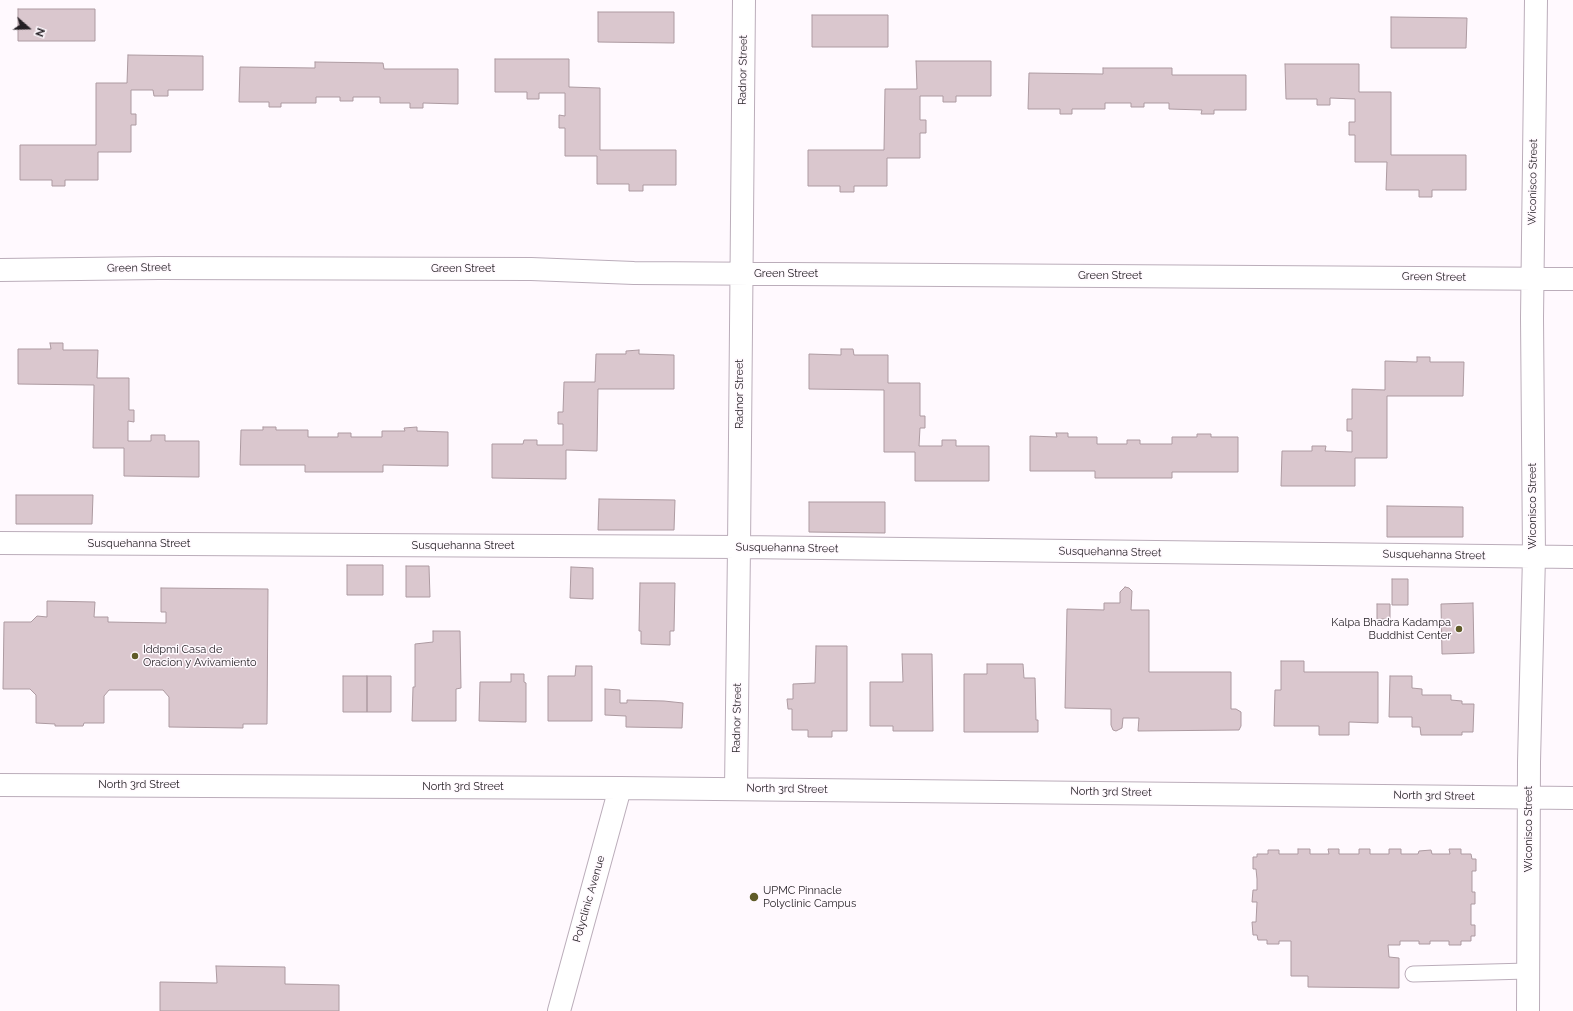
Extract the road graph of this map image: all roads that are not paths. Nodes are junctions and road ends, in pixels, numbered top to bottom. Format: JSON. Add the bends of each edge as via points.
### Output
{"nodes":[{"id":1,"x":744,"y":0,"type":"edge"},
{"id":2,"x":1536,"y":0,"type":"edge"},
{"id":3,"x":0,"y":270,"type":"edge"},
{"id":4,"x":741,"y":274,"type":"junction"},
{"id":5,"x":1532,"y":278,"type":"junction"},
{"id":6,"x":1573,"y":279,"type":"edge"},
{"id":7,"x":0,"y":543,"type":"edge"},
{"id":8,"x":739,"y":547,"type":"junction"},
{"id":9,"x":1534,"y":556,"type":"junction"},
{"id":10,"x":1573,"y":557,"type":"edge"},
{"id":11,"x":0,"y":784,"type":"edge"},
{"id":12,"x":620,"y":788,"type":"junction"},
{"id":13,"x":736,"y":789,"type":"junction"},
{"id":14,"x":1529,"y":798,"type":"junction"},
{"id":15,"x":1573,"y":798,"type":"edge"},
{"id":16,"x":1528,"y":971,"type":"junction"},
{"id":17,"x":1413,"y":974,"type":"dead end"},
{"id":18,"x":559,"y":1011,"type":"edge"},
{"id":19,"x":1528,"y":1011,"type":"edge"}],
"edges":[{"from":1,"to":4,"type":"street","name":"Radnor Street"},
{"from":2,"to":5,"type":"street","name":"Wiconisco Street"},
{"from":3,"to":4,"type":"street","name":"Green Street","via":[[531,269]]},
{"from":4,"to":5,"type":"street","name":"Green Street"},
{"from":4,"to":8,"type":"street","name":"Radnor Street"},
{"from":5,"to":6,"type":"street","name":"Green Street"},
{"from":5,"to":9,"type":"street","name":"Wiconisco Street"},
{"from":7,"to":8,"type":"street","name":"Susquehanna Street"},
{"from":8,"to":9,"type":"street","name":"Susquehanna Street"},
{"from":8,"to":13,"type":"street","name":"Radnor Street"},
{"from":9,"to":10,"type":"street","name":"Susquehanna Street"},
{"from":9,"to":14,"type":"street","name":"Wiconisco Street"},
{"from":11,"to":12,"type":"street","name":"North 3rd Street"},
{"from":12,"to":13,"type":"street","name":"North 3rd Street"},
{"from":12,"to":18,"type":"street","name":"Polyclinic Avenue"},
{"from":13,"to":14,"type":"street","name":"North 3rd Street"},
{"from":14,"to":15,"type":"street","name":"North 3rd Street"},
{"from":14,"to":16,"type":"street","name":"Wiconisco Street"},
{"from":16,"to":17,"type":"lane"},
{"from":16,"to":19,"type":"street","name":"Wiconisco Street"}]}
